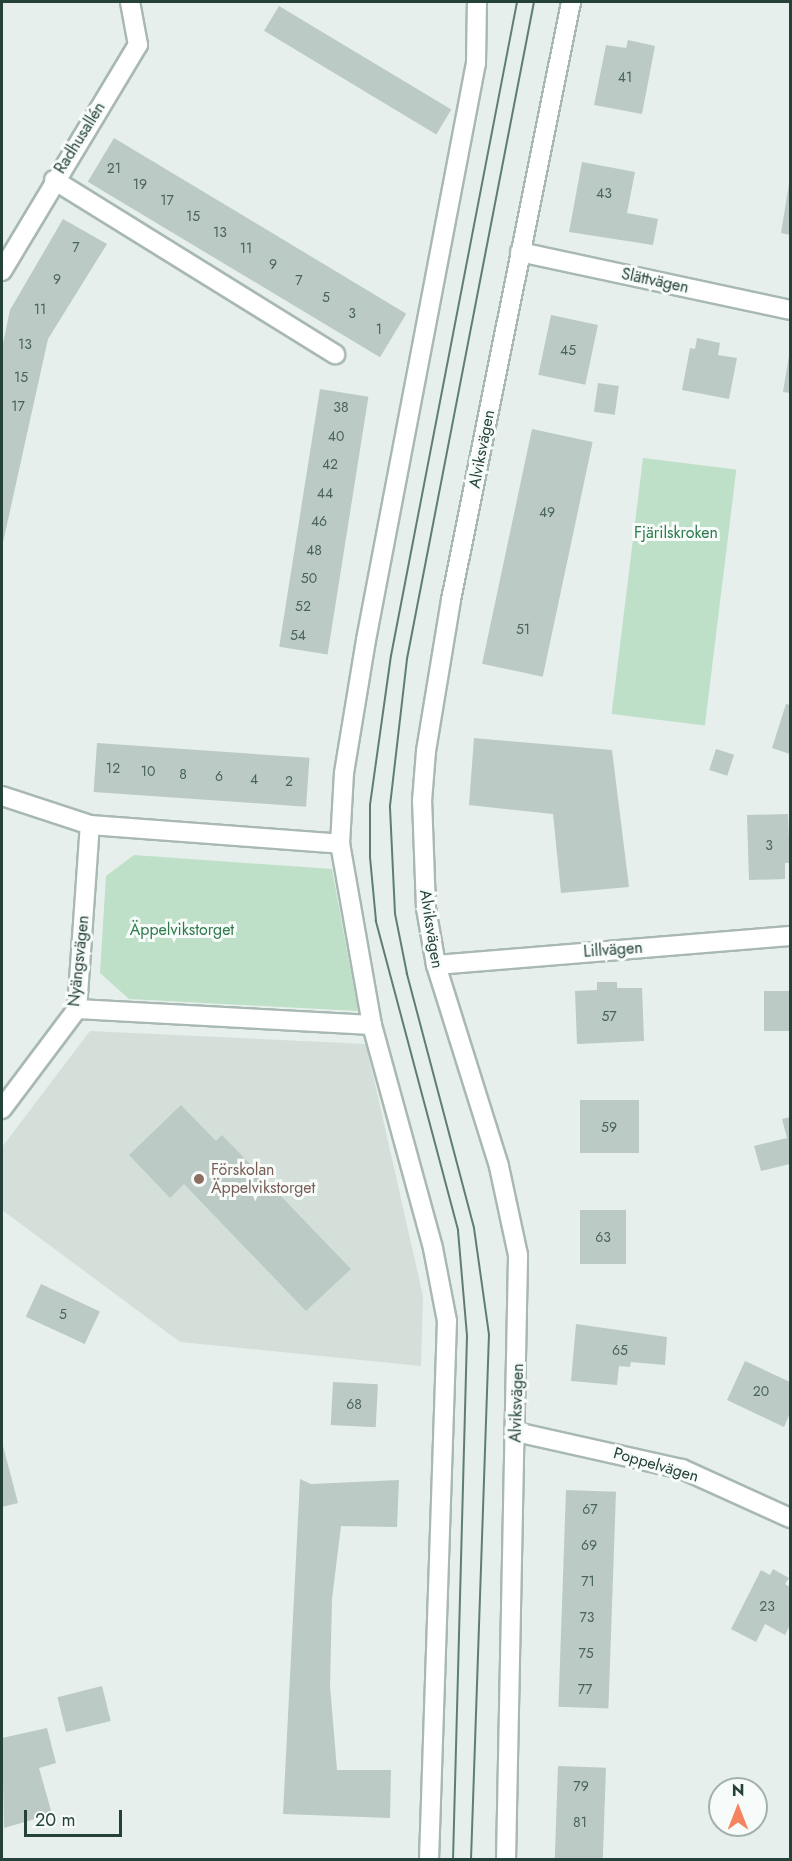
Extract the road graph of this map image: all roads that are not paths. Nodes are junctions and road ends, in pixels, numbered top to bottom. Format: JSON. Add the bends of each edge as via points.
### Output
{"nodes":[{"id":1,"x":130,"y":2,"type":"edge"},
{"id":2,"x":477,"y":2,"type":"edge"},
{"id":3,"x":571,"y":2,"type":"edge"},
{"id":4,"x":54,"y":180,"type":"junction"},
{"id":5,"x":520,"y":252,"type":"junction"},
{"id":6,"x":2,"y":271,"type":"edge"},
{"id":7,"x":790,"y":310,"type":"edge"},
{"id":8,"x":335,"y":354,"type":"dead end"},
{"id":9,"x":2,"y":796,"type":"edge"},
{"id":10,"x":90,"y":825,"type":"junction"},
{"id":11,"x":340,"y":844,"type":"junction"},
{"id":12,"x":790,"y":936,"type":"edge"},
{"id":13,"x":436,"y":965,"type":"junction"},
{"id":14,"x":77,"y":1009,"type":"junction"},
{"id":15,"x":372,"y":1025,"type":"junction"},
{"id":16,"x":2,"y":1109,"type":"edge"},
{"id":17,"x":516,"y":1432,"type":"junction"},
{"id":18,"x":790,"y":1518,"type":"edge"},
{"id":19,"x":429,"y":1860,"type":"edge"},
{"id":20,"x":506,"y":1860,"type":"edge"}],
"edges":[{"from":1,"to":4,"type":"street","name":"Radhusallén","via":[[138,45]]},
{"from":2,"to":11,"type":"street","via":[[476,63],[366,640],[344,773]]},
{"from":3,"to":5,"type":"street","name":"Alviksvägen"},
{"from":4,"to":6,"type":"street","name":"Radhusallén"},
{"from":4,"to":8,"type":"street"},
{"from":5,"to":7,"type":"street","name":"Slättvägen"},
{"from":5,"to":13,"type":"street","name":"Alviksvägen","via":[[451,600],[426,751],[422,852]]},
{"from":9,"to":10,"type":"street"},
{"from":10,"to":11,"type":"street"},
{"from":10,"to":14,"type":"street","name":"Nyängsvägen"},
{"from":11,"to":15,"type":"street"},
{"from":12,"to":13,"type":"street","name":"Lillvägen"},
{"from":13,"to":17,"type":"street","name":"Alviksvägen","via":[[499,1166],[518,1255]]},
{"from":14,"to":15,"type":"street"},
{"from":14,"to":16,"type":"street","name":"Nyängsvägen"},
{"from":15,"to":19,"type":"street","via":[[433,1248],[447,1322]]},
{"from":17,"to":18,"type":"street","name":"Poppelvägen","via":[[682,1469]]},
{"from":17,"to":20,"type":"street","name":"Alviksvägen"}]}
